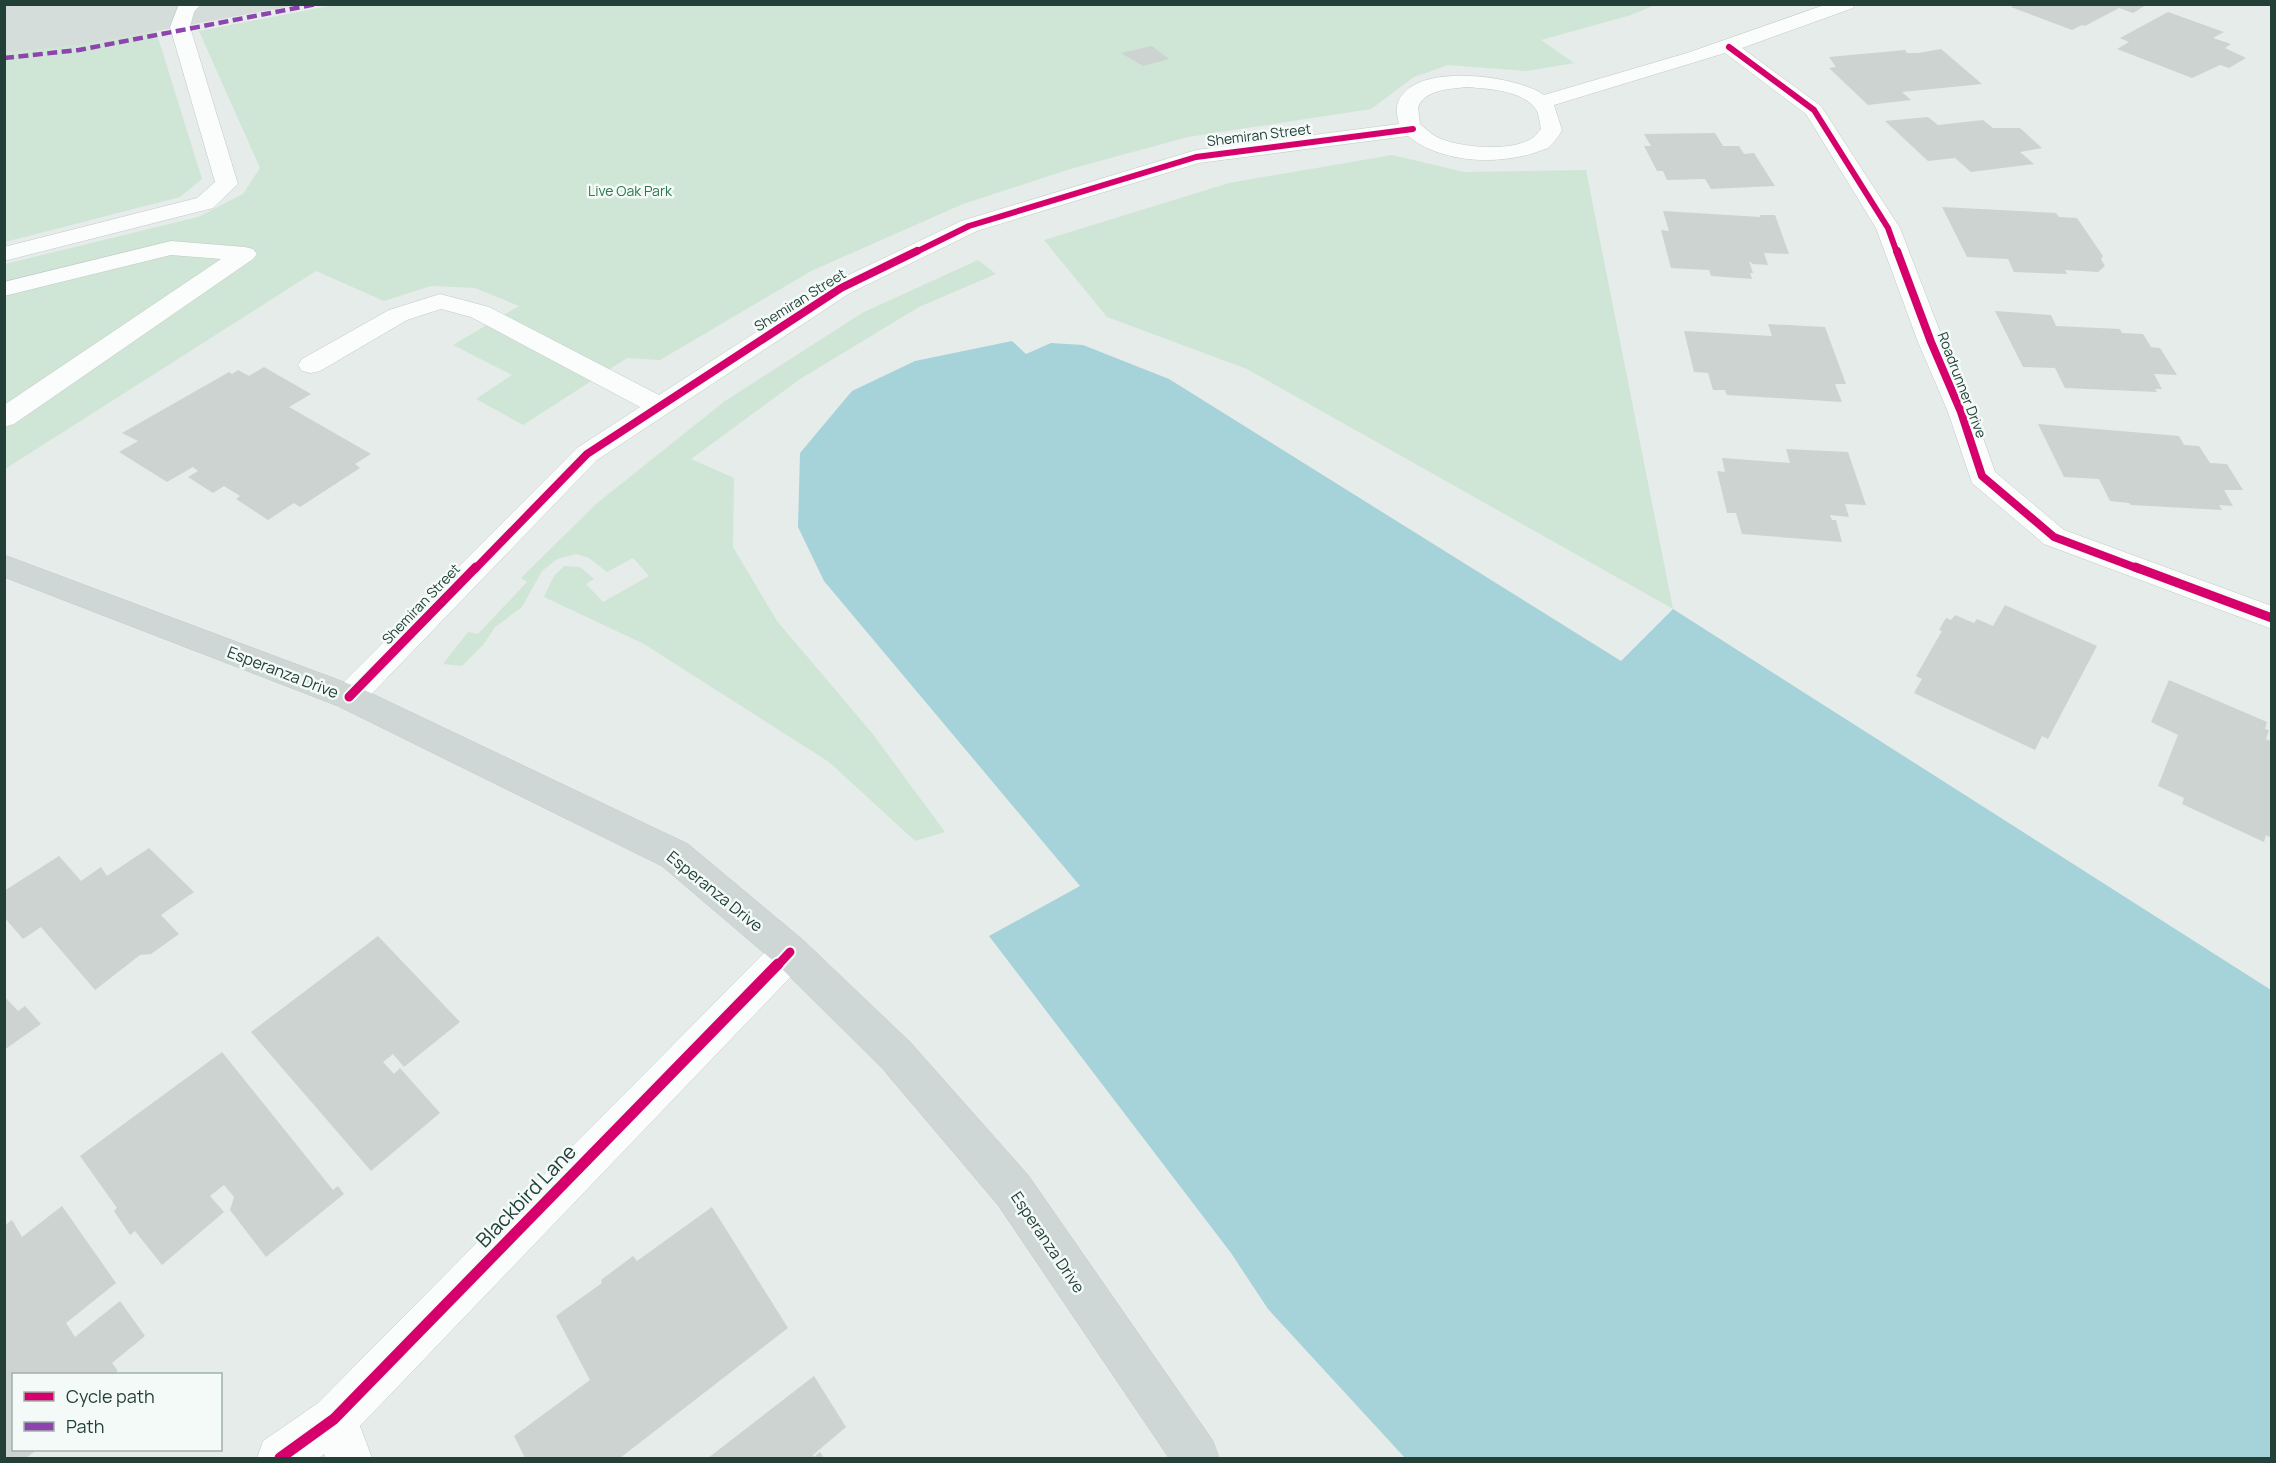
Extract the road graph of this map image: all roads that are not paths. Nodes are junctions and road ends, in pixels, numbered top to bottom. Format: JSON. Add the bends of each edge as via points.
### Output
{"nodes":[{"id":1,"x":192,"y":4,"type":"edge"},
{"id":2,"x":1846,"y":4,"type":"edge"},
{"id":3,"x":1729,"y":47,"type":"junction"},
{"id":4,"x":1539,"y":103,"type":"junction"},
{"id":5,"x":1413,"y":129,"type":"junction"},
{"id":6,"x":4,"y":254,"type":"edge"},
{"id":7,"x":4,"y":289,"type":"edge"},
{"id":8,"x":311,"y":366,"type":"dead end"},
{"id":9,"x":660,"y":406,"type":"junction"},
{"id":10,"x":9,"y":410,"type":"edge"},
{"id":11,"x":4,"y":565,"type":"edge"},
{"id":12,"x":2271,"y":618,"type":"edge"},
{"id":13,"x":349,"y":697,"type":"junction"},
{"id":14,"x":790,"y":952,"type":"junction"},
{"id":15,"x":341,"y":1438,"type":"edge"},
{"id":16,"x":280,"y":1458,"type":"edge"},
{"id":17,"x":1196,"y":1458,"type":"edge"}],
"edges":[{"from":1,"to":6,"type":"street","via":[[184,9],[180,27],[227,184],[206,203]]},
{"from":2,"to":3,"type":"street"},
{"from":3,"to":4,"type":"street"},
{"from":3,"to":12,"type":"street","name":"Roadrunner Drive","via":[[1814,110],[1888,228],[1961,412],[1982,476],[2054,537]]},
{"from":4,"to":5,"type":"street","via":[[1531,96],[1489,83],[1446,83],[1414,96],[1406,117]]},
{"from":4,"to":5,"type":"street","via":[[1546,107],[1552,120],[1551,132],[1523,151],[1500,155],[1449,149]]},
{"from":5,"to":9,"type":"street","name":"Shemiran Street","via":[[1196,157],[969,226],[841,288]]},
{"from":7,"to":10,"type":"street","via":[[171,248],[245,254]]},
{"from":8,"to":9,"type":"street","via":[[398,315],[440,301],[480,312]]},
{"from":9,"to":13,"type":"street","name":"Shemiran Street","via":[[587,454]]},
{"from":11,"to":13,"type":"main road","name":"Esperanza Drive"},
{"from":13,"to":14,"type":"main road","name":"Esperanza Drive","via":[[675,855]]},
{"from":14,"to":15,"type":"street","name":"Blackbird Lane"},
{"from":14,"to":17,"type":"main road","name":"Esperanza Drive","via":[[896,1054],[1013,1190]]},
{"from":15,"to":16,"type":"street","name":"Blackbird Lane"}]}
